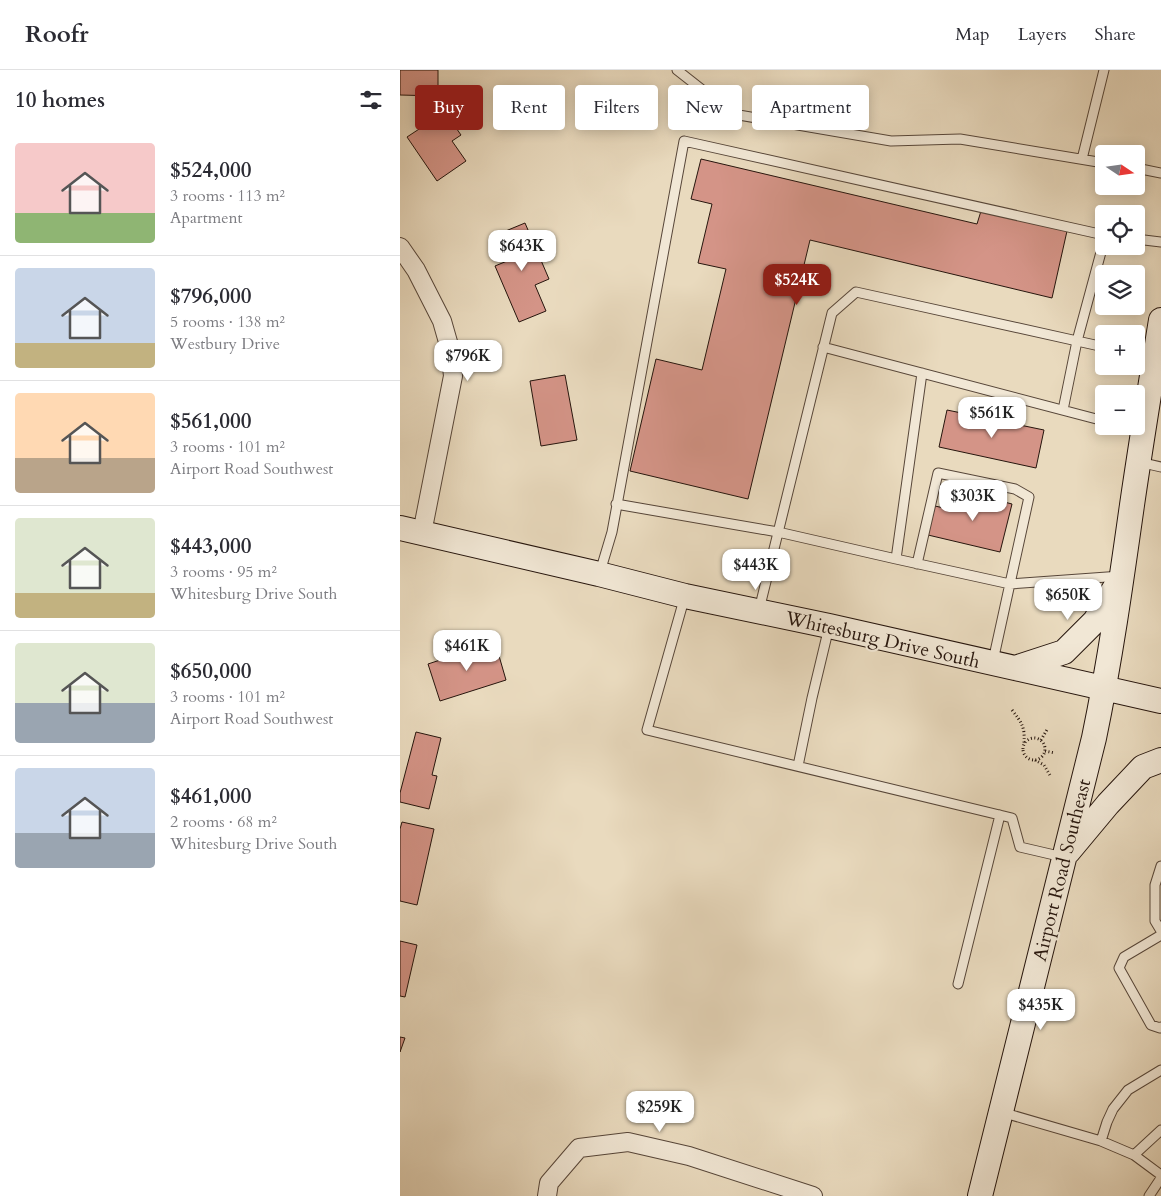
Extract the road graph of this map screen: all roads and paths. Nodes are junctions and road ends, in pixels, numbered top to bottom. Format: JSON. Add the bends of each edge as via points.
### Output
{"nodes":[{"id":1,"x":677,"y":70,"type":"edge"},
{"id":2,"x":1104,"y":70,"type":"edge"},
{"id":3,"x":1082,"y":159,"type":"junction"},
{"id":4,"x":1095,"y":161,"type":"edge"},
{"id":5,"x":1145,"y":170,"type":"edge"},
{"id":6,"x":1161,"y":173,"type":"edge"},
{"id":7,"x":1095,"y":233,"type":"edge"},
{"id":8,"x":1145,"y":240,"type":"edge"},
{"id":9,"x":1161,"y":242,"type":"edge"},
{"id":10,"x":400,"y":247,"type":"edge"},
{"id":11,"x":1100,"y":255,"type":"edge"},
{"id":12,"x":1161,"y":320,"type":"edge"},
{"id":13,"x":1077,"y":341,"type":"junction"},
{"id":14,"x":1095,"y":345,"type":"edge"},
{"id":15,"x":823,"y":347,"type":"junction"},
{"id":16,"x":1146,"y":356,"type":"edge"},
{"id":17,"x":922,"y":373,"type":"junction"},
{"id":18,"x":1141,"y":385,"type":"edge"},
{"id":19,"x":1063,"y":410,"type":"junction"},
{"id":20,"x":1095,"y":419,"type":"edge"},
{"id":21,"x":1135,"y":435,"type":"edge"},
{"id":22,"x":1138,"y":462,"type":"junction"},
{"id":23,"x":1161,"y":467,"type":"edge"},
{"id":24,"x":616,"y":504,"type":"junction"},
{"id":25,"x":411,"y":530,"type":"edge"},
{"id":26,"x":778,"y":532,"type":"junction"},
{"id":27,"x":896,"y":560,"type":"junction"},
{"id":28,"x":917,"y":564,"type":"junction"},
{"id":29,"x":599,"y":574,"type":"junction"},
{"id":30,"x":1122,"y":576,"type":"junction"},
{"id":31,"x":1010,"y":584,"type":"junction"},
{"id":32,"x":686,"y":596,"type":"junction"},
{"id":33,"x":758,"y":611,"type":"junction"},
{"id":34,"x":829,"y":626,"type":"junction"},
{"id":35,"x":1004,"y":666,"type":"junction"},
{"id":36,"x":1104,"y":688,"type":"junction"},
{"id":37,"x":1161,"y":701,"type":"edge"},
{"id":38,"x":1012,"y":710,"type":"dead end"},
{"id":39,"x":1048,"y":728,"type":"dead end"},
{"id":40,"x":1041,"y":740,"type":"junction"},
{"id":41,"x":1024,"y":744,"type":"junction"},
{"id":42,"x":1045,"y":751,"type":"junction"},
{"id":43,"x":1055,"y":753,"type":"dead end"},
{"id":44,"x":1034,"y":760,"type":"junction"},
{"id":45,"x":1161,"y":760,"type":"edge"},
{"id":46,"x":798,"y":766,"type":"junction"},
{"id":47,"x":1051,"y":777,"type":"dead end"},
{"id":48,"x":1000,"y":815,"type":"junction"},
{"id":49,"x":1064,"y":857,"type":"junction"},
{"id":50,"x":1161,"y":866,"type":"edge"},
{"id":51,"x":1161,"y":933,"type":"edge"},
{"id":52,"x":958,"y":984,"type":"dead end"},
{"id":53,"x":1161,"y":1027,"type":"edge"},
{"id":54,"x":1161,"y":1070,"type":"edge"},
{"id":55,"x":1001,"y":1112,"type":"junction"},
{"id":56,"x":1161,"y":1130,"type":"edge"},
{"id":57,"x":1102,"y":1141,"type":"junction"},
{"id":58,"x":1134,"y":1155,"type":"junction"},
{"id":59,"x":1161,"y":1176,"type":"edge"},
{"id":60,"x":548,"y":1196,"type":"edge"},
{"id":61,"x":813,"y":1196,"type":"edge"},
{"id":62,"x":980,"y":1196,"type":"edge"},
{"id":63,"x":1149,"y":1196,"type":"edge"}],
"edges":[{"from":1,"to":3,"type":"lane","via":[[733,114],[891,141],[960,139]]},
{"from":2,"to":3,"type":"lane"},
{"from":3,"to":4,"type":"lane"},
{"from":5,"to":6,"type":"lane"},
{"from":7,"to":24,"type":"lane","via":[[684,141]]},
{"from":8,"to":9,"type":"lane"},
{"from":10,"to":25,"type":"street","via":[[416,270],[442,321],[453,376]]},
{"from":11,"to":13,"type":"lane"},
{"from":12,"to":16,"type":"main road","name":"Airport Road Southeast"},
{"from":13,"to":14,"type":"lane"},
{"from":13,"to":15,"type":"lane","via":[[856,292],[832,313]]},
{"from":13,"to":19,"type":"lane"},
{"from":15,"to":17,"type":"lane"},
{"from":15,"to":26,"type":"lane"},
{"from":16,"to":18,"type":"main road","name":"Airport Road Southeast"},
{"from":17,"to":19,"type":"lane"},
{"from":17,"to":27,"type":"lane"},
{"from":19,"to":20,"type":"lane"},
{"from":21,"to":22,"type":"main road","name":"Airport Road Southeast"},
{"from":22,"to":23,"type":"lane"},
{"from":22,"to":30,"type":"main road","name":"Airport Road Southeast"},
{"from":24,"to":26,"type":"lane"},
{"from":24,"to":29,"type":"lane","via":[[612,532]]},
{"from":25,"to":29,"type":"main road","name":"Whitesburg Drive South"},
{"from":26,"to":27,"type":"lane"},
{"from":26,"to":33,"type":"lane"},
{"from":27,"to":28,"type":"lane"},
{"from":28,"to":31,"type":"lane"},
{"from":28,"to":31,"type":"lane","via":[[938,473],[1015,489],[1029,497]]},
{"from":29,"to":32,"type":"main road","name":"Whitesburg Drive South"},
{"from":30,"to":31,"type":"lane"},
{"from":30,"to":35,"type":"main road","via":[[1095,621],[1064,652]]},
{"from":30,"to":36,"type":"main road","name":"Airport Road Southeast"},
{"from":31,"to":35,"type":"lane"},
{"from":32,"to":33,"type":"main road","name":"Whitesburg Drive South"},
{"from":32,"to":46,"type":"lane","via":[[647,730]]},
{"from":33,"to":34,"type":"main road","name":"Whitesburg Drive South"},
{"from":34,"to":35,"type":"main road","name":"Whitesburg Drive South"},
{"from":34,"to":46,"type":"lane"},
{"from":35,"to":36,"type":"main road","name":"Whitesburg Drive South"},
{"from":36,"to":37,"type":"main road","name":"Whitesburg Drive South"},
{"from":36,"to":49,"type":"main road","name":"Airport Road Southeast"},
{"from":38,"to":41,"type":"path","via":[[1025,731]]},
{"from":39,"to":40,"type":"path"},
{"from":40,"to":41,"type":"path","via":[[1032,737]]},
{"from":40,"to":42,"type":"path"},
{"from":41,"to":44,"type":"path","via":[[1024,754]]},
{"from":42,"to":43,"type":"path"},
{"from":42,"to":44,"type":"path","via":[[1041,758]]},
{"from":44,"to":47,"type":"path","via":[[1044,765]]},
{"from":45,"to":49,"type":"main road","via":[[1143,767]]},
{"from":46,"to":48,"type":"lane"},
{"from":48,"to":49,"type":"lane","via":[[1012,818],[1020,847]]},
{"from":48,"to":52,"type":"lane"},
{"from":49,"to":55,"type":"main road","name":"Airport Road Southeast"},
{"from":50,"to":51,"type":"lane","via":[[1156,885],[1155,921]]},
{"from":51,"to":53,"type":"lane","via":[[1124,957],[1119,968],[1151,1025]]},
{"from":54,"to":57,"type":"lane","via":[[1128,1090],[1113,1109]]},
{"from":55,"to":57,"type":"lane"},
{"from":55,"to":62,"type":"main road","name":"Airport Road Southeast"},
{"from":56,"to":58,"type":"lane"},
{"from":57,"to":58,"type":"lane"},
{"from":58,"to":59,"type":"lane"},
{"from":59,"to":63,"type":"lane"},
{"from":60,"to":61,"type":"street","via":[[548,1183],[579,1148],[628,1142],[689,1156]]}]}
